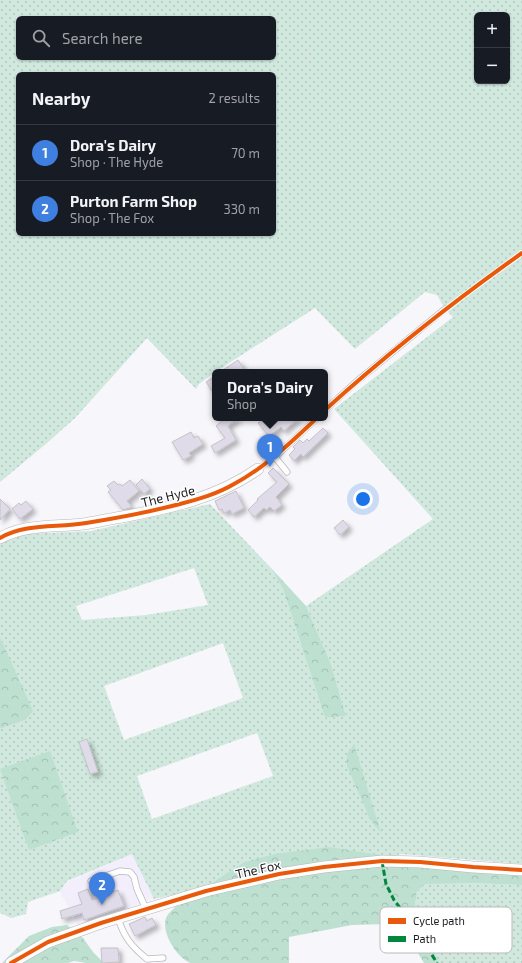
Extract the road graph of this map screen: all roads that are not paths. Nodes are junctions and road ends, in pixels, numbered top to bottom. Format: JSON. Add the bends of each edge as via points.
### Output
{"nodes":[{"id":1,"x":446,"y":309,"type":"road end"},
{"id":2,"x":328,"y":407,"type":"edge"},
{"id":3,"x":314,"y":421,"type":"edge"},
{"id":4,"x":274,"y":457,"type":"junction"},
{"id":5,"x":258,"y":469,"type":"joint"},
{"id":6,"x":287,"y":472,"type":"dead end"},
{"id":7,"x":0,"y":538,"type":"edge"},
{"id":8,"x":522,"y":870,"type":"edge"},
{"id":9,"x":91,"y":881,"type":"dead end"},
{"id":10,"x":146,"y":909,"type":"junction"},
{"id":11,"x":118,"y":918,"type":"junction"},
{"id":12,"x":163,"y":958,"type":"dead end"},
{"id":13,"x":10,"y":963,"type":"edge"}],
"edges":[{"from":1,"to":2,"type":"lane"},
{"from":3,"to":4,"type":"lane","name":"The Hyde"},
{"from":4,"to":5,"type":"lane","name":"The Hyde"},
{"from":4,"to":6,"type":"lane"},
{"from":5,"to":7,"type":"street","name":"The Hyde","via":[[234,485],[207,496],[152,512],[83,524],[29,528]]},
{"from":8,"to":10,"type":"street","name":"The Fox","via":[[420,862],[361,863],[260,878]]},
{"from":9,"to":10,"type":"lane","via":[[120,871],[130,872]]},
{"from":10,"to":11,"type":"street","name":"The Fox"},
{"from":11,"to":12,"type":"lane","via":[[122,932],[132,946],[147,959]]},
{"from":11,"to":13,"type":"street","name":"The Fox","via":[[48,942]]}]}
